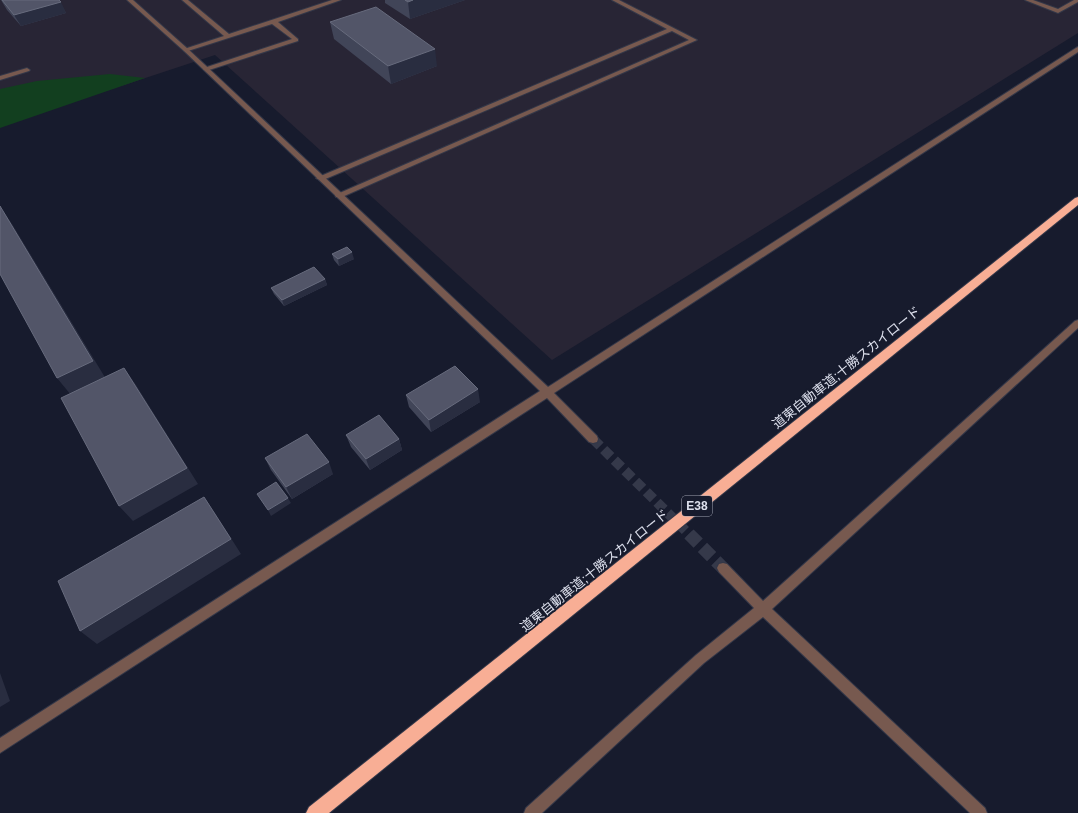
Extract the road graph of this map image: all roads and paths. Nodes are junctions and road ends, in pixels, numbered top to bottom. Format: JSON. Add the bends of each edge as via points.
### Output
{"nodes":[{"id":1,"x":130,"y":0,"type":"edge"},
{"id":2,"x":185,"y":0,"type":"edge"},
{"id":3,"x":338,"y":0,"type":"edge"},
{"id":4,"x":615,"y":0,"type":"edge"},
{"id":5,"x":1028,"y":0,"type":"edge"},
{"id":6,"x":1078,"y":0,"type":"edge"},
{"id":7,"x":273,"y":21,"type":"junction"},
{"id":8,"x":672,"y":29,"type":"junction"},
{"id":9,"x":228,"y":36,"type":"junction"},
{"id":10,"x":1078,"y":49,"type":"edge"},
{"id":11,"x":186,"y":50,"type":"junction"},
{"id":12,"x":206,"y":68,"type":"junction"},
{"id":13,"x":27,"y":70,"type":"dead end"},
{"id":14,"x":0,"y":78,"type":"edge"},
{"id":15,"x":320,"y":178,"type":"junction"},
{"id":16,"x":338,"y":195,"type":"junction"},
{"id":17,"x":1078,"y":200,"type":"edge"},
{"id":18,"x":1078,"y":322,"type":"edge"},
{"id":19,"x":547,"y":392,"type":"junction"},
{"id":20,"x":593,"y":439,"type":"tunnel mouth"},
{"id":21,"x":722,"y":568,"type":"tunnel mouth"},
{"id":22,"x":762,"y":609,"type":"junction"},
{"id":23,"x":0,"y":746,"type":"edge"},
{"id":24,"x":315,"y":813,"type":"edge"},
{"id":25,"x":531,"y":813,"type":"edge"},
{"id":26,"x":980,"y":813,"type":"edge"}],
"edges":[{"from":1,"to":11,"type":"street"},
{"from":2,"to":9,"type":"street"},
{"from":3,"to":7,"type":"street"},
{"from":4,"to":8,"type":"street"},
{"from":5,"to":6,"type":"street","via":[[1058,11]]},
{"from":7,"to":9,"type":"street"},
{"from":7,"to":12,"type":"street","via":[[296,40]]},
{"from":8,"to":15,"type":"street"},
{"from":8,"to":16,"type":"street","via":[[694,40]]},
{"from":9,"to":11,"type":"street"},
{"from":10,"to":19,"type":"street"},
{"from":11,"to":12,"type":"street"},
{"from":12,"to":15,"type":"street"},
{"from":13,"to":14,"type":"street"},
{"from":15,"to":16,"type":"street"},
{"from":16,"to":19,"type":"street"},
{"from":17,"to":24,"type":"highway","name":"道東自動車道;十勝スカイロード","number":"E38"},
{"from":18,"to":22,"type":"street"},
{"from":19,"to":20,"type":"street"},
{"from":19,"to":23,"type":"street"},
{"from":21,"to":22,"type":"street"},
{"from":22,"to":25,"type":"street","via":[[700,659]]},
{"from":22,"to":26,"type":"street"}]}
